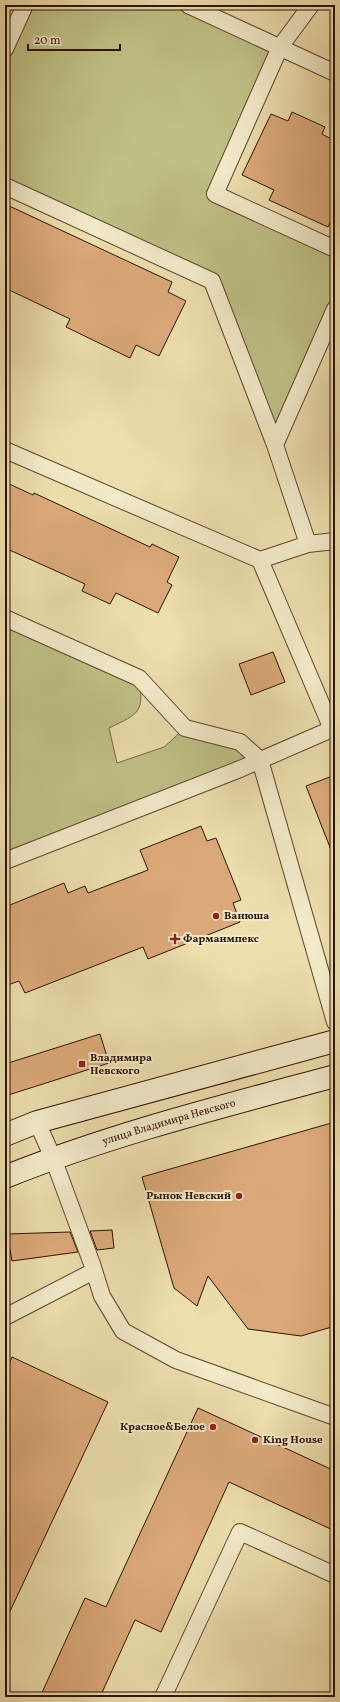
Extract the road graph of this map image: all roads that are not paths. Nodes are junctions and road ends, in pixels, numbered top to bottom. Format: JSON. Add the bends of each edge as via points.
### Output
{"nodes":[{"id":1,"x":25,"y":5,"type":"edge"},
{"id":2,"x":188,"y":5,"type":"edge"},
{"id":3,"x":311,"y":5,"type":"edge"},
{"id":4,"x":280,"y":47,"type":"junction"},
{"id":5,"x":5,"y":49,"type":"edge"},
{"id":6,"x":335,"y":73,"type":"edge"},
{"id":7,"x":5,"y":186,"type":"edge"},
{"id":8,"x":335,"y":249,"type":"edge"},
{"id":9,"x":335,"y":309,"type":"edge"},
{"id":10,"x":275,"y":445,"type":"junction"},
{"id":11,"x":5,"y":450,"type":"edge"},
{"id":12,"x":335,"y":541,"type":"edge"},
{"id":13,"x":308,"y":544,"type":"junction"},
{"id":14,"x":260,"y":560,"type":"junction"},
{"id":15,"x":5,"y":618,"type":"edge"},
{"id":16,"x":334,"y":730,"type":"edge"},
{"id":17,"x":260,"y":760,"type":"junction"},
{"id":18,"x":5,"y":861,"type":"edge"},
{"id":19,"x":335,"y":1022,"type":"edge"},
{"id":20,"x":335,"y":1041,"type":"edge"},
{"id":21,"x":335,"y":1076,"type":"edge"},
{"id":22,"x":37,"y":1122,"type":"junction"},
{"id":23,"x":5,"y":1135,"type":"edge"},
{"id":24,"x":53,"y":1158,"type":"junction"},
{"id":25,"x":5,"y":1177,"type":"edge"},
{"id":26,"x":94,"y":1271,"type":"junction"},
{"id":27,"x":5,"y":1317,"type":"edge"},
{"id":28,"x":335,"y":1417,"type":"edge"},
{"id":29,"x":335,"y":1575,"type":"edge"},
{"id":30,"x":163,"y":1697,"type":"edge"}],
"edges":[{"from":1,"to":5,"type":"lane"},
{"from":2,"to":4,"type":"lane"},
{"from":3,"to":4,"type":"lane"},
{"from":4,"to":6,"type":"lane"},
{"from":4,"to":8,"type":"lane","via":[[215,194]]},
{"from":7,"to":10,"type":"lane","via":[[212,281]]},
{"from":9,"to":10,"type":"lane"},
{"from":10,"to":13,"type":"lane"},
{"from":11,"to":14,"type":"lane"},
{"from":12,"to":13,"type":"lane"},
{"from":13,"to":14,"type":"lane"},
{"from":14,"to":16,"type":"lane"},
{"from":15,"to":17,"type":"lane","via":[[139,678],[185,728],[240,742]]},
{"from":16,"to":17,"type":"lane"},
{"from":17,"to":18,"type":"lane"},
{"from":17,"to":19,"type":"lane"},
{"from":20,"to":22,"type":"street"},
{"from":21,"to":24,"type":"street","name":"улица Владимира Невского","via":[[182,1116]]},
{"from":22,"to":23,"type":"street"},
{"from":22,"to":24,"type":"lane"},
{"from":24,"to":25,"type":"street","name":"улица Владимира Невского"},
{"from":24,"to":26,"type":"lane"},
{"from":26,"to":27,"type":"lane"},
{"from":26,"to":28,"type":"lane","via":[[102,1296],[123,1331],[176,1360]]},
{"from":29,"to":30,"type":"lane","via":[[240,1532]]}]}
